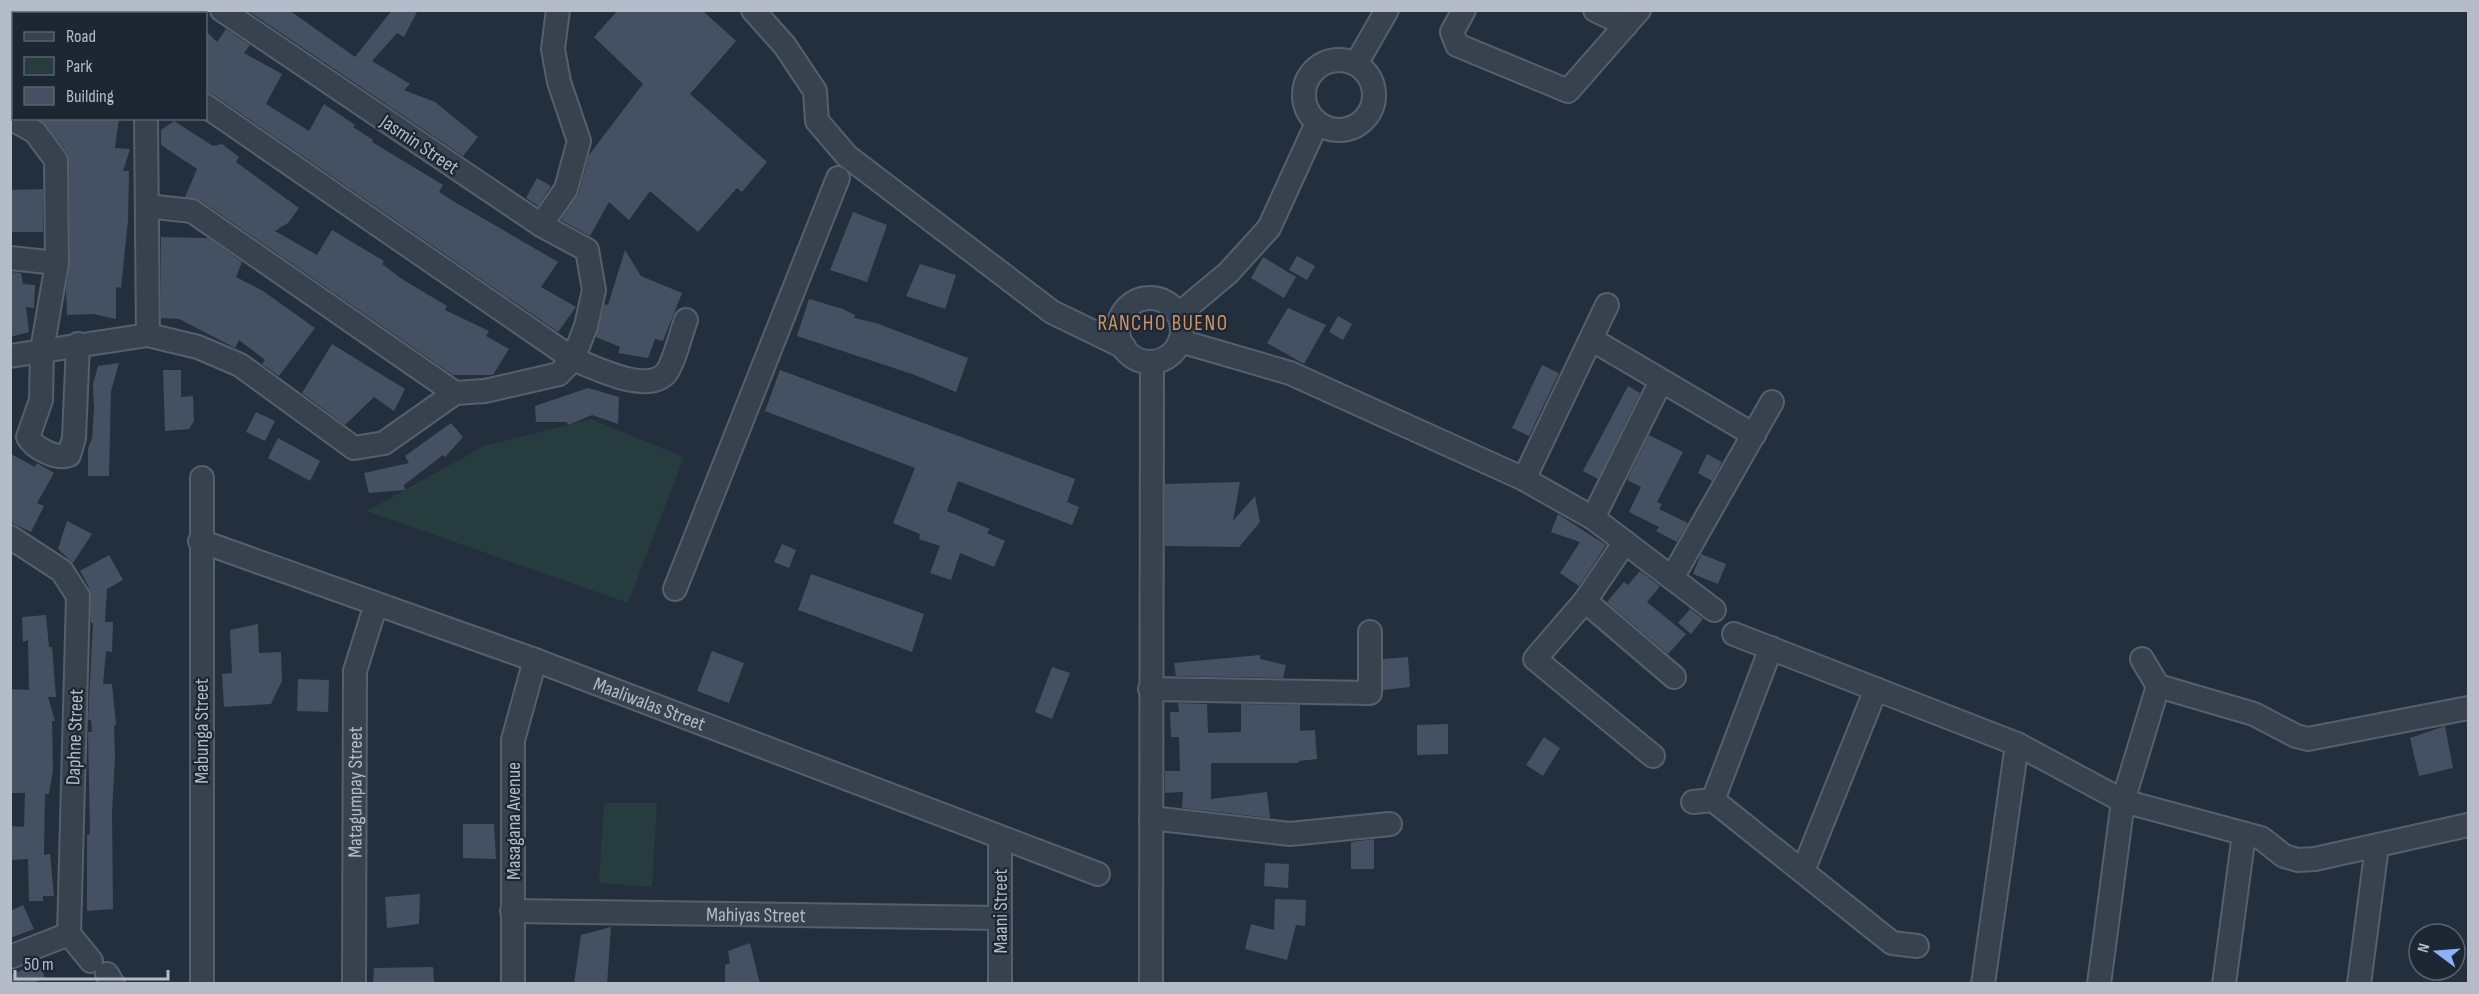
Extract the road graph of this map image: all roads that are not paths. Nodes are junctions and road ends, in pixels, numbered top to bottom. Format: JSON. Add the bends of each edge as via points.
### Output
{"nodes":[{"id":1,"x":222,"y":10,"type":"edge"},
{"id":2,"x":558,"y":10,"type":"edge"},
{"id":3,"x":753,"y":10,"type":"edge"},
{"id":4,"x":1464,"y":10,"type":"edge"},
{"id":5,"x":1595,"y":10,"type":"edge"},
{"id":6,"x":1381,"y":13,"type":"edge"},
{"id":7,"x":1633,"y":18,"type":"edge"},
{"id":8,"x":1356,"y":64,"type":"junction"},
{"id":9,"x":207,"y":107,"type":"edge"},
{"id":10,"x":14,"y":120,"type":"edge"},
{"id":11,"x":146,"y":120,"type":"edge"},
{"id":12,"x":1317,"y":123,"type":"junction"},
{"id":13,"x":838,"y":178,"type":"dead end"},
{"id":14,"x":147,"y":206,"type":"junction"},
{"id":15,"x":541,"y":225,"type":"junction"},
{"id":16,"x":10,"y":258,"type":"edge"},
{"id":17,"x":57,"y":263,"type":"junction"},
{"id":18,"x":1608,"y":305,"type":"dead end"},
{"id":19,"x":1179,"y":314,"type":"junction"},
{"id":20,"x":686,"y":320,"type":"dead end"},
{"id":21,"x":148,"y":335,"type":"junction"},
{"id":22,"x":1591,"y":339,"type":"junction"},
{"id":23,"x":1180,"y":341,"type":"junction"},
{"id":24,"x":78,"y":344,"type":"junction"},
{"id":25,"x":1124,"y":347,"type":"junction"},
{"id":26,"x":42,"y":350,"type":"junction"},
{"id":27,"x":10,"y":356,"type":"edge"},
{"id":28,"x":573,"y":359,"type":"junction"},
{"id":29,"x":1152,"y":362,"type":"junction"},
{"id":30,"x":1661,"y":381,"type":"junction"},
{"id":31,"x":455,"y":393,"type":"junction"},
{"id":32,"x":1772,"y":402,"type":"dead end"},
{"id":33,"x":1754,"y":435,"type":"junction"},
{"id":34,"x":202,"y":478,"type":"dead end"},
{"id":35,"x":1524,"y":479,"type":"junction"},
{"id":36,"x":1593,"y":518,"type":"junction"},
{"id":37,"x":10,"y":537,"type":"edge"},
{"id":38,"x":200,"y":542,"type":"junction"},
{"id":39,"x":1625,"y":542,"type":"junction"},
{"id":40,"x":1672,"y":578,"type":"junction"},
{"id":41,"x":675,"y":589,"type":"dead end"},
{"id":42,"x":1585,"y":601,"type":"junction"},
{"id":43,"x":376,"y":604,"type":"junction"},
{"id":44,"x":1714,"y":610,"type":"dead end"},
{"id":45,"x":1370,"y":632,"type":"dead end"},
{"id":46,"x":1734,"y":634,"type":"dead end"},
{"id":47,"x":1771,"y":648,"type":"junction"},
{"id":48,"x":2142,"y":659,"type":"dead end"},
{"id":49,"x":535,"y":660,"type":"junction"},
{"id":50,"x":1674,"y":677,"type":"dead end"},
{"id":51,"x":2158,"y":686,"type":"junction"},
{"id":52,"x":1150,"y":689,"type":"junction"},
{"id":53,"x":1876,"y":689,"type":"junction"},
{"id":54,"x":2469,"y":708,"type":"edge"},
{"id":55,"x":2017,"y":744,"type":"junction"},
{"id":56,"x":1653,"y":756,"type":"dead end"},
{"id":57,"x":2123,"y":801,"type":"junction"},
{"id":58,"x":1151,"y":818,"type":"junction"},
{"id":59,"x":1390,"y":824,"type":"dead end"},
{"id":60,"x":2469,"y":825,"type":"edge"},
{"id":61,"x":2244,"y":834,"type":"junction"},
{"id":62,"x":1000,"y":838,"type":"junction"},
{"id":63,"x":2377,"y":846,"type":"junction"},
{"id":64,"x":1803,"y":871,"type":"junction"},
{"id":65,"x":1098,"y":874,"type":"dead end"},
{"id":66,"x":512,"y":911,"type":"junction"},
{"id":67,"x":1000,"y":918,"type":"junction"},
{"id":68,"x":69,"y":934,"type":"junction"},
{"id":69,"x":1917,"y":946,"type":"dead end"},
{"id":70,"x":10,"y":957,"type":"edge"},
{"id":71,"x":103,"y":973,"type":"edge"},
{"id":72,"x":202,"y":984,"type":"edge"},
{"id":73,"x":354,"y":984,"type":"edge"},
{"id":74,"x":513,"y":984,"type":"edge"},
{"id":75,"x":1000,"y":984,"type":"edge"},
{"id":76,"x":1151,"y":984,"type":"edge"},
{"id":77,"x":1983,"y":984,"type":"edge"},
{"id":78,"x":2099,"y":984,"type":"edge"},
{"id":79,"x":2224,"y":984,"type":"edge"},
{"id":80,"x":2359,"y":984,"type":"edge"}],
"edges":[{"from":1,"to":15,"type":"street","name":"Jasmin Street"},
{"from":2,"to":15,"type":"street","via":[[553,49],[559,82],[579,141],[566,189]]},
{"from":3,"to":25,"type":"street","via":[[785,46],[815,91],[817,121],[847,156],[1052,312]]},
{"from":4,"to":7,"type":"street","via":[[1452,32],[1457,45],[1568,91]]},
{"from":5,"to":7,"type":"street"},
{"from":6,"to":8,"type":"street"},
{"from":8,"to":12,"type":"street","via":[[1334,60],[1313,71],[1304,92],[1305,104]]},
{"from":8,"to":12,"type":"street","via":[[1365,70],[1374,89],[1374,100],[1365,118],[1347,129],[1336,130]]},
{"from":9,"to":28,"type":"street"},
{"from":10,"to":17,"type":"street","via":[[35,132],[56,160]]},
{"from":11,"to":14,"type":"street"},
{"from":12,"to":19,"type":"street","via":[[1269,228],[1235,266]]},
{"from":13,"to":41,"type":"street"},
{"from":14,"to":21,"type":"street"},
{"from":14,"to":31,"type":"street","via":[[192,211]]},
{"from":15,"to":28,"type":"street","name":"Jasmin Street","via":[[587,249],[594,290]]},
{"from":16,"to":17,"type":"street"},
{"from":17,"to":26,"type":"street"},
{"from":18,"to":22,"type":"street"},
{"from":19,"to":23,"type":"street"},
{"from":19,"to":25,"type":"street","via":[[1161,300],[1151,298],[1132,303],[1120,318],[1119,338]]},
{"from":20,"to":28,"type":"street","via":[[666,372],[654,381],[633,381]]},
{"from":21,"to":24,"type":"street"},
{"from":21,"to":31,"type":"street","via":[[198,347],[240,364],[354,448],[384,444]]},
{"from":22,"to":30,"type":"street"},
{"from":22,"to":35,"type":"street"},
{"from":23,"to":29,"type":"street","via":[[1169,355]]},
{"from":23,"to":35,"type":"street","via":[[1290,373]]},
{"from":24,"to":26,"type":"street"},
{"from":24,"to":26,"type":"street","via":[[74,438],[69,455],[64,457],[31,443],[28,437],[41,400]]},
{"from":25,"to":29,"type":"street","via":[[1131,355]]},
{"from":26,"to":27,"type":"street"},
{"from":28,"to":31,"type":"street","via":[[559,374],[485,391]]},
{"from":29,"to":52,"type":"street"},
{"from":30,"to":33,"type":"street"},
{"from":30,"to":36,"type":"street"},
{"from":32,"to":33,"type":"street"},
{"from":33,"to":40,"type":"street"},
{"from":34,"to":38,"type":"street","name":"Mabunga Street"},
{"from":35,"to":36,"type":"street"},
{"from":36,"to":39,"type":"street"},
{"from":37,"to":68,"type":"street","name":"Daphne Street","via":[[62,571],[78,596]]},
{"from":38,"to":43,"type":"street","name":"Maaliwalas Street"},
{"from":38,"to":72,"type":"street","name":"Mabunga Street"},
{"from":39,"to":40,"type":"street"},
{"from":39,"to":42,"type":"street"},
{"from":40,"to":44,"type":"street"},
{"from":42,"to":50,"type":"street"},
{"from":42,"to":56,"type":"street","via":[[1535,659]]},
{"from":43,"to":49,"type":"street","name":"Maaliwalas Street"},
{"from":43,"to":73,"type":"street","name":"Matagumpay Street","via":[[355,671]]},
{"from":45,"to":52,"type":"street","via":[[1370,693]]},
{"from":46,"to":47,"type":"street"},
{"from":47,"to":53,"type":"street"},
{"from":47,"to":64,"type":"street","via":[[1703,801]]},
{"from":48,"to":51,"type":"street"},
{"from":49,"to":62,"type":"street","name":"Maaliwalas Street"},
{"from":49,"to":66,"type":"street","name":"Masagana Avenue","via":[[513,740]]},
{"from":51,"to":54,"type":"street","via":[[2254,714],[2308,739]]},
{"from":51,"to":57,"type":"street"},
{"from":52,"to":58,"type":"street"},
{"from":53,"to":55,"type":"street"},
{"from":53,"to":64,"type":"street"},
{"from":55,"to":57,"type":"street"},
{"from":55,"to":77,"type":"street"},
{"from":57,"to":61,"type":"street"},
{"from":57,"to":78,"type":"street"},
{"from":58,"to":59,"type":"street","via":[[1290,834]]},
{"from":58,"to":76,"type":"street"},
{"from":60,"to":63,"type":"street"},
{"from":61,"to":63,"type":"street","via":[[2261,838],[2284,856],[2298,860]]},
{"from":61,"to":79,"type":"street"},
{"from":62,"to":65,"type":"street","name":"Maaliwalas Street"},
{"from":62,"to":67,"type":"street","name":"Maani Street"},
{"from":63,"to":80,"type":"street"},
{"from":64,"to":69,"type":"street","via":[[1892,943]]},
{"from":66,"to":67,"type":"street","name":"Mahiyas Street"},
{"from":66,"to":74,"type":"street","name":"Masagana Avenue"},
{"from":67,"to":75,"type":"street","name":"Maani Street"},
{"from":68,"to":70,"type":"street"},
{"from":68,"to":71,"type":"street"}]}
